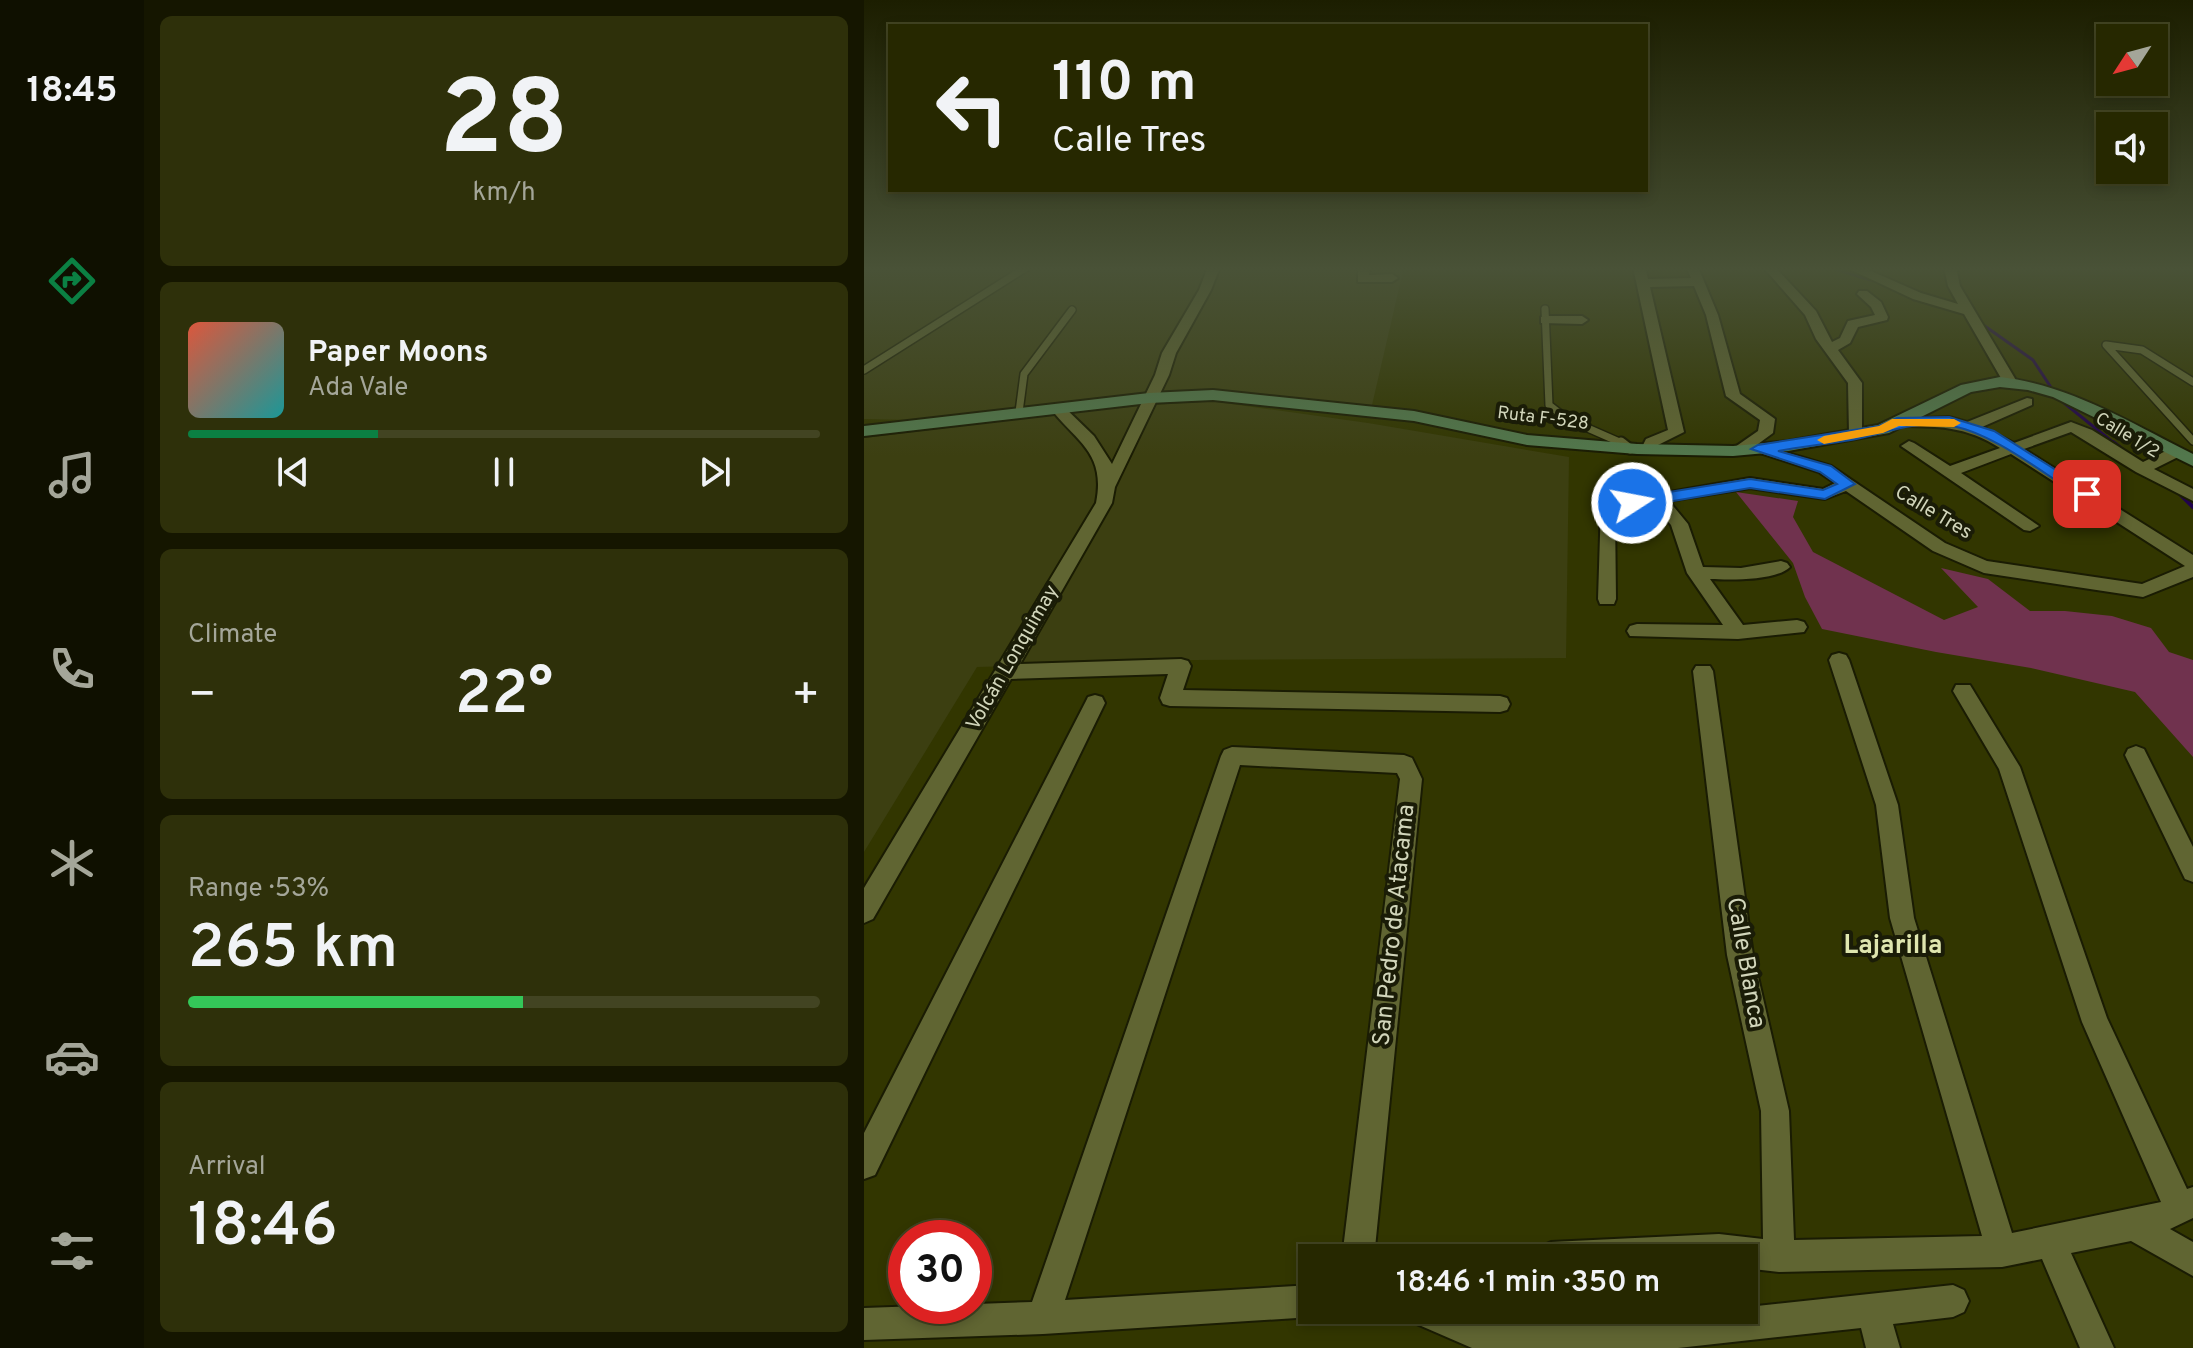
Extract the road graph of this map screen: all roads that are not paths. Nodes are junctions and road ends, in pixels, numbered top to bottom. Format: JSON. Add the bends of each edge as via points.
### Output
{"nodes":[{"id":1,"x":927,"y":330,"type":"edge"},
{"id":2,"x":1057,"y":330,"type":"edge"},
{"id":3,"x":1183,"y":330,"type":"edge"},
{"id":4,"x":1546,"y":330,"type":"edge"},
{"id":5,"x":1653,"y":330,"type":"edge"},
{"id":6,"x":1716,"y":330,"type":"edge"},
{"id":7,"x":1820,"y":330,"type":"edge"},
{"id":8,"x":1850,"y":330,"type":"edge"},
{"id":9,"x":1979,"y":330,"type":"edge"},
{"id":10,"x":1830,"y":349,"type":"junction"},
{"id":11,"x":864,"y":370,"type":"edge"},
{"id":12,"x":2010,"y":382,"type":"junction"},
{"id":13,"x":2193,"y":382,"type":"edge"},
{"id":14,"x":1149,"y":398,"type":"junction"},
{"id":15,"x":2027,"y":402,"type":"dead end"},
{"id":16,"x":1057,"y":408,"type":"junction"},
{"id":17,"x":1019,"y":412,"type":"junction"},
{"id":18,"x":1897,"y":422,"type":"junction"},
{"id":19,"x":1968,"y":427,"type":"junction"},
{"id":20,"x":864,"y":431,"type":"edge"},
{"id":21,"x":1857,"y":434,"type":"junction"},
{"id":22,"x":1650,"y":446,"type":"junction"},
{"id":23,"x":1909,"y":446,"type":"dead end"},
{"id":24,"x":1751,"y":447,"type":"junction"},
{"id":25,"x":2011,"y":447,"type":"junction"},
{"id":26,"x":1630,"y":449,"type":"junction"},
{"id":27,"x":2188,"y":452,"type":"edge"},
{"id":28,"x":2142,"y":469,"type":"junction"},
{"id":29,"x":1948,"y":472,"type":"junction"},
{"id":30,"x":1111,"y":483,"type":"junction"},
{"id":31,"x":1848,"y":484,"type":"junction"},
{"id":32,"x":2193,"y":496,"type":"edge"},
{"id":33,"x":1657,"y":498,"type":"junction"},
{"id":34,"x":2030,"y":526,"type":"dead end"},
{"id":35,"x":2193,"y":563,"type":"edge"},
{"id":36,"x":1781,"y":567,"type":"dead end"},
{"id":37,"x":2193,"y":570,"type":"edge"},
{"id":38,"x":1696,"y":573,"type":"junction"},
{"id":39,"x":1607,"y":599,"type":"dead end"},
{"id":40,"x":1797,"y":627,"type":"dead end"},
{"id":41,"x":1637,"y":631,"type":"dead end"},
{"id":42,"x":1738,"y":632,"type":"junction"},
{"id":43,"x":1839,"y":660,"type":"dead end"},
{"id":44,"x":1703,"y":671,"type":"dead end"},
{"id":45,"x":1005,"y":672,"type":"junction"},
{"id":46,"x":1963,"y":691,"type":"dead end"},
{"id":47,"x":1095,"y":703,"type":"dead end"},
{"id":48,"x":1500,"y":704,"type":"dead end"},
{"id":49,"x":2136,"y":755,"type":"dead end"},
{"id":50,"x":2193,"y":871,"type":"edge"},
{"id":51,"x":864,"y":911,"type":"edge"},
{"id":52,"x":864,"y":1164,"type":"edge"},
{"id":53,"x":2186,"y":1205,"type":"edge"},
{"id":54,"x":2133,"y":1225,"type":"junction"},
{"id":55,"x":2049,"y":1239,"type":"junction"},
{"id":56,"x":1360,"y":1244,"type":"edge"},
{"id":57,"x":2002,"y":1251,"type":"junction"},
{"id":58,"x":1758,"y":1254,"type":"edge"},
{"id":59,"x":1779,"y":1256,"type":"junction"},
{"id":60,"x":2193,"y":1260,"type":"edge"},
{"id":61,"x":1953,"y":1301,"type":"dead end"},
{"id":62,"x":1298,"y":1302,"type":"edge"},
{"id":63,"x":1872,"y":1309,"type":"junction"},
{"id":64,"x":1043,"y":1318,"type":"junction"},
{"id":65,"x":864,"y":1324,"type":"edge"},
{"id":66,"x":1456,"y":1324,"type":"edge"},
{"id":67,"x":1665,"y":1340,"type":"edge"},
{"id":68,"x":1554,"y":1343,"type":"edge"},
{"id":69,"x":1883,"y":1348,"type":"edge"},
{"id":70,"x":2097,"y":1348,"type":"edge"}],
"edges":[{"from":1,"to":11,"type":"lane"},
{"from":2,"to":17,"type":"lane","via":[[1024,374]]},
{"from":3,"to":14,"type":"street","name":"Volcán Lonquimay"},
{"from":4,"to":26,"type":"lane","via":[[1549,405],[1557,416],[1621,439]]},
{"from":5,"to":22,"type":"street","via":[[1676,432]]},
{"from":6,"to":24,"type":"street","via":[[1733,396],[1768,419],[1765,433]]},
{"from":7,"to":10,"type":"street"},
{"from":8,"to":10,"type":"street"},
{"from":9,"to":12,"type":"street"},
{"from":10,"to":21,"type":"street","via":[[1855,383]]},
{"from":12,"to":18,"type":"main road","name":"Ruta F-528","via":[[1974,385]]},
{"from":12,"to":27,"type":"main road","name":"Ruta F-528","via":[[2059,394]]},
{"from":13,"to":27,"type":"lane","via":[[2163,358],[2126,344],[2106,345]]},
{"from":14,"to":16,"type":"main road","name":"Ruta F-528"},
{"from":14,"to":26,"type":"main road","name":"Ruta F-528","via":[[1213,395],[1379,412],[1527,440]]},
{"from":14,"to":30,"type":"street","name":"Volcán Lonquimay"},
{"from":15,"to":19,"type":"street"},
{"from":16,"to":17,"type":"main road","name":"Ruta F-528"},
{"from":16,"to":30,"type":"street","via":[[1099,451]]},
{"from":17,"to":20,"type":"main road","name":"Ruta F-528"},
{"from":18,"to":19,"type":"street","via":[[1949,421]]},
{"from":18,"to":21,"type":"main road","name":"Ruta F-528"},
{"from":19,"to":25,"type":"street"},
{"from":21,"to":24,"type":"main road","name":"Ruta F-528"},
{"from":22,"to":24,"type":"main road","name":"Ruta F-528"},
{"from":22,"to":26,"type":"main road","name":"Ruta F-528"},
{"from":23,"to":29,"type":"street"},
{"from":24,"to":31,"type":"street","name":"Calle Tres","via":[[1825,469]]},
{"from":25,"to":28,"type":"street","name":"Calle 1/2","via":[[2071,427]]},
{"from":25,"to":29,"type":"street","name":"Calle 1/2"},
{"from":25,"to":35,"type":"street"},
{"from":27,"to":28,"type":"street"},
{"from":28,"to":32,"type":"street","name":"Calle 1/2"},
{"from":29,"to":34,"type":"street"},
{"from":30,"to":45,"type":"street","name":"Volcán Lonquimay"},
{"from":31,"to":33,"type":"street","via":[[1825,494],[1750,483]]},
{"from":31,"to":37,"type":"street","name":"Calle Tres","via":[[1939,547],[1984,567],[2143,591]]},
{"from":33,"to":38,"type":"street","via":[[1679,524]]},
{"from":33,"to":39,"type":"street","via":[[1607,508]]},
{"from":36,"to":38,"type":"street","via":[[1741,574]]},
{"from":38,"to":42,"type":"street"},
{"from":40,"to":42,"type":"street"},
{"from":41,"to":42,"type":"street"},
{"from":43,"to":57,"type":"street","via":[[1887,805],[1902,918]]},
{"from":44,"to":59,"type":"street","name":"Calle Blanca","via":[[1740,955],[1775,1111]]},
{"from":45,"to":48,"type":"street","via":[[1181,666],[1170,698]]},
{"from":45,"to":51,"type":"street","name":"Volcán Lonquimay"},
{"from":46,"to":53,"type":"street","via":[[2009,767],[2095,1022]]},
{"from":47,"to":52,"type":"street"},
{"from":49,"to":50,"type":"street"},
{"from":53,"to":54,"type":"street"},
{"from":54,"to":55,"type":"street"},
{"from":54,"to":60,"type":"street"},
{"from":55,"to":57,"type":"street"},
{"from":55,"to":70,"type":"street"},
{"from":56,"to":64,"type":"street","name":"San Pedro de Atacama","via":[[1411,779],[1404,764],[1232,756]]},
{"from":57,"to":59,"type":"street"},
{"from":58,"to":59,"type":"street"},
{"from":61,"to":63,"type":"street"},
{"from":62,"to":64,"type":"street"},
{"from":63,"to":67,"type":"street"},
{"from":63,"to":69,"type":"street"},
{"from":64,"to":65,"type":"street"},
{"from":66,"to":68,"type":"street","via":[[1490,1339]]},
{"from":67,"to":68,"type":"street"}]}
